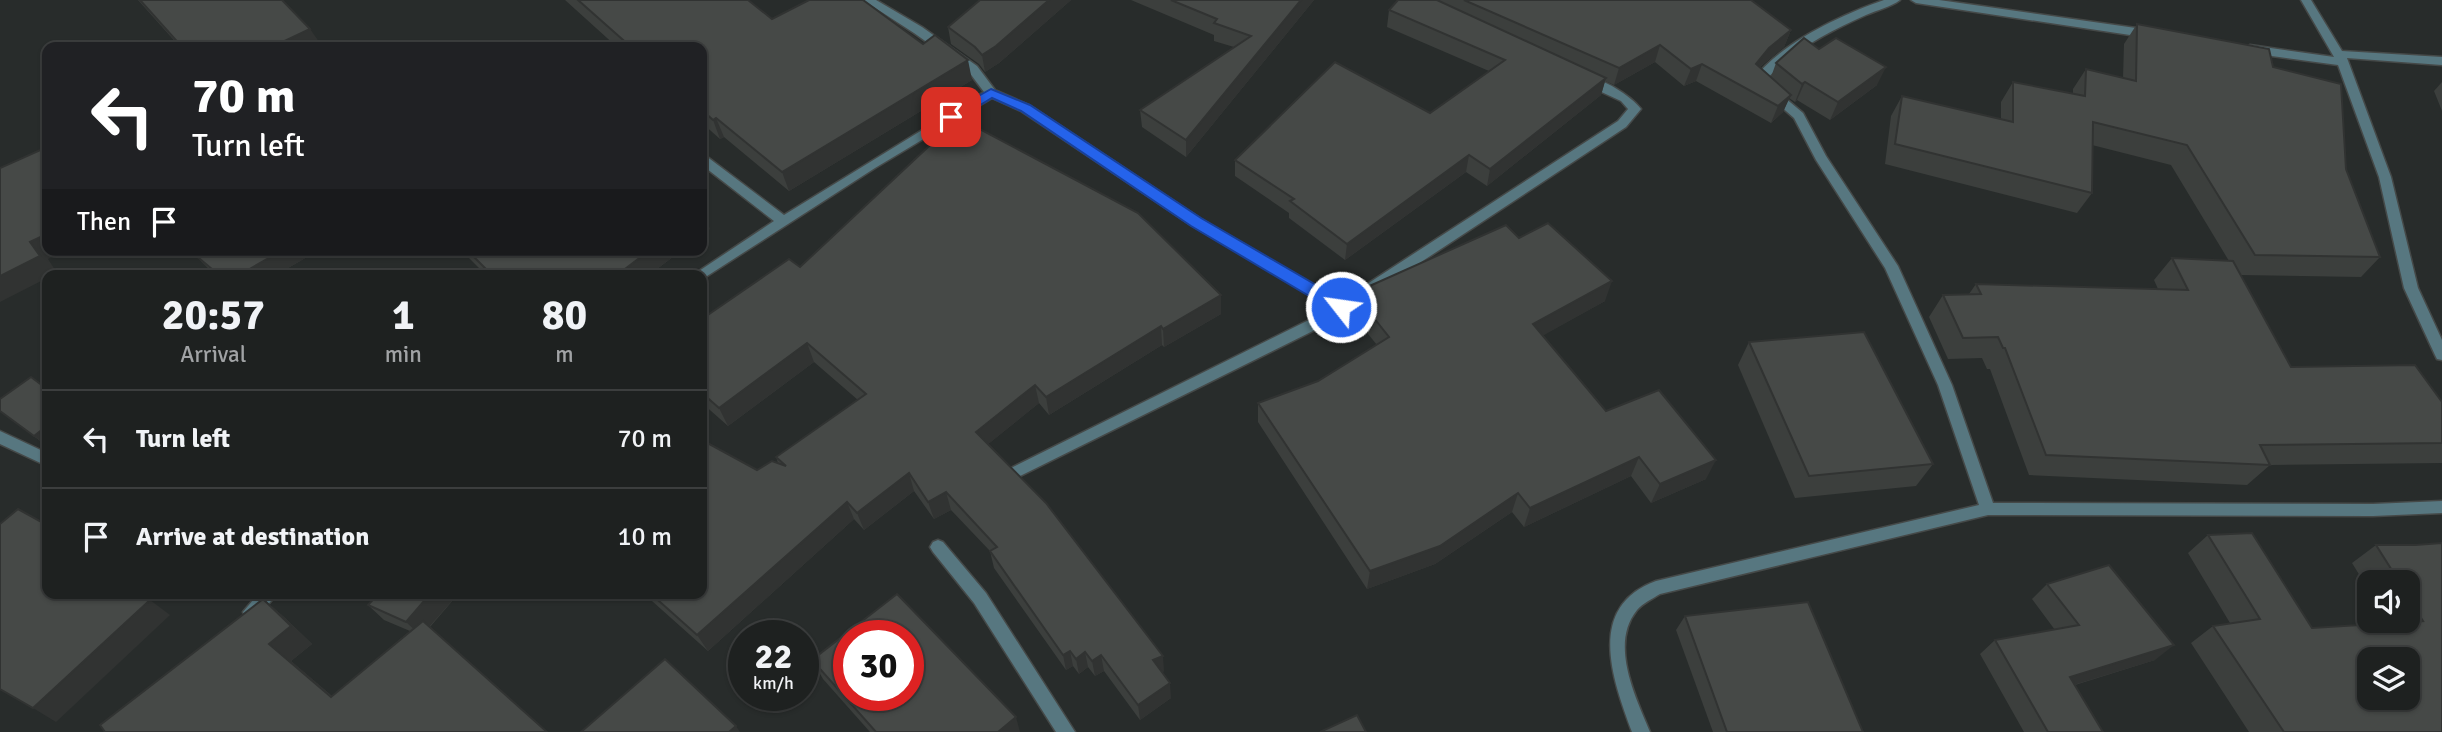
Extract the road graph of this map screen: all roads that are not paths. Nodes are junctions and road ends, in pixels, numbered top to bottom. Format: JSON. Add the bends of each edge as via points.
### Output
{"nodes":[{"id":1,"x":868,"y":0,"type":"edge"},
{"id":2,"x":1895,"y":0,"type":"edge"},
{"id":3,"x":1916,"y":0,"type":"edge"},
{"id":4,"x":2306,"y":0,"type":"edge"},
{"id":5,"x":2164,"y":36,"type":"edge"},
{"id":6,"x":2232,"y":46,"type":"edge"},
{"id":7,"x":2340,"y":58,"type":"junction"},
{"id":8,"x":2442,"y":61,"type":"edge"},
{"id":9,"x":1575,"y":75,"type":"edge"},
{"id":10,"x":991,"y":93,"type":"junction"},
{"id":11,"x":707,"y":163,"type":"edge"},
{"id":12,"x":783,"y":221,"type":"junction"},
{"id":13,"x":707,"y":270,"type":"edge"},
{"id":14,"x":1341,"y":307,"type":"junction"},
{"id":15,"x":2442,"y":355,"type":"edge"},
{"id":16,"x":0,"y":436,"type":"edge"},
{"id":17,"x":42,"y":457,"type":"edge"},
{"id":18,"x":1014,"y":473,"type":"edge"},
{"id":19,"x":2442,"y":507,"type":"edge"},
{"id":20,"x":1988,"y":509,"type":"junction"},
{"id":21,"x":938,"y":547,"type":"dead end"},
{"id":22,"x":264,"y":599,"type":"edge"},
{"id":23,"x":238,"y":624,"type":"edge"},
{"id":24,"x":1066,"y":732,"type":"edge"},
{"id":25,"x":1641,"y":732,"type":"edge"}],
"edges":[{"from":1,"to":10,"type":"street","via":[[973,69]]},
{"from":2,"to":20,"type":"street","via":[[1839,23],[1766,68],[1758,81],[1799,116],[1820,158],[1891,266],[1945,386]]},
{"from":3,"to":5,"type":"street"},
{"from":4,"to":7,"type":"street"},
{"from":6,"to":7,"type":"street"},
{"from":7,"to":8,"type":"street"},
{"from":7,"to":15,"type":"street","via":[[2385,177],[2411,288]]},
{"from":9,"to":14,"type":"street","via":[[1626,98],[1634,109],[1622,124]]},
{"from":10,"to":12,"type":"street"},
{"from":10,"to":14,"type":"street","via":[[1025,108],[1196,222]]},
{"from":11,"to":12,"type":"street"},
{"from":12,"to":13,"type":"street"},
{"from":14,"to":18,"type":"street"},
{"from":16,"to":17,"type":"street"},
{"from":19,"to":20,"type":"street"},
{"from":20,"to":25,"type":"street","via":[[1657,588],[1631,605],[1617,628],[1621,678]]},
{"from":21,"to":24,"type":"street","via":[[980,597]]},
{"from":22,"to":23,"type":"street"}]}
